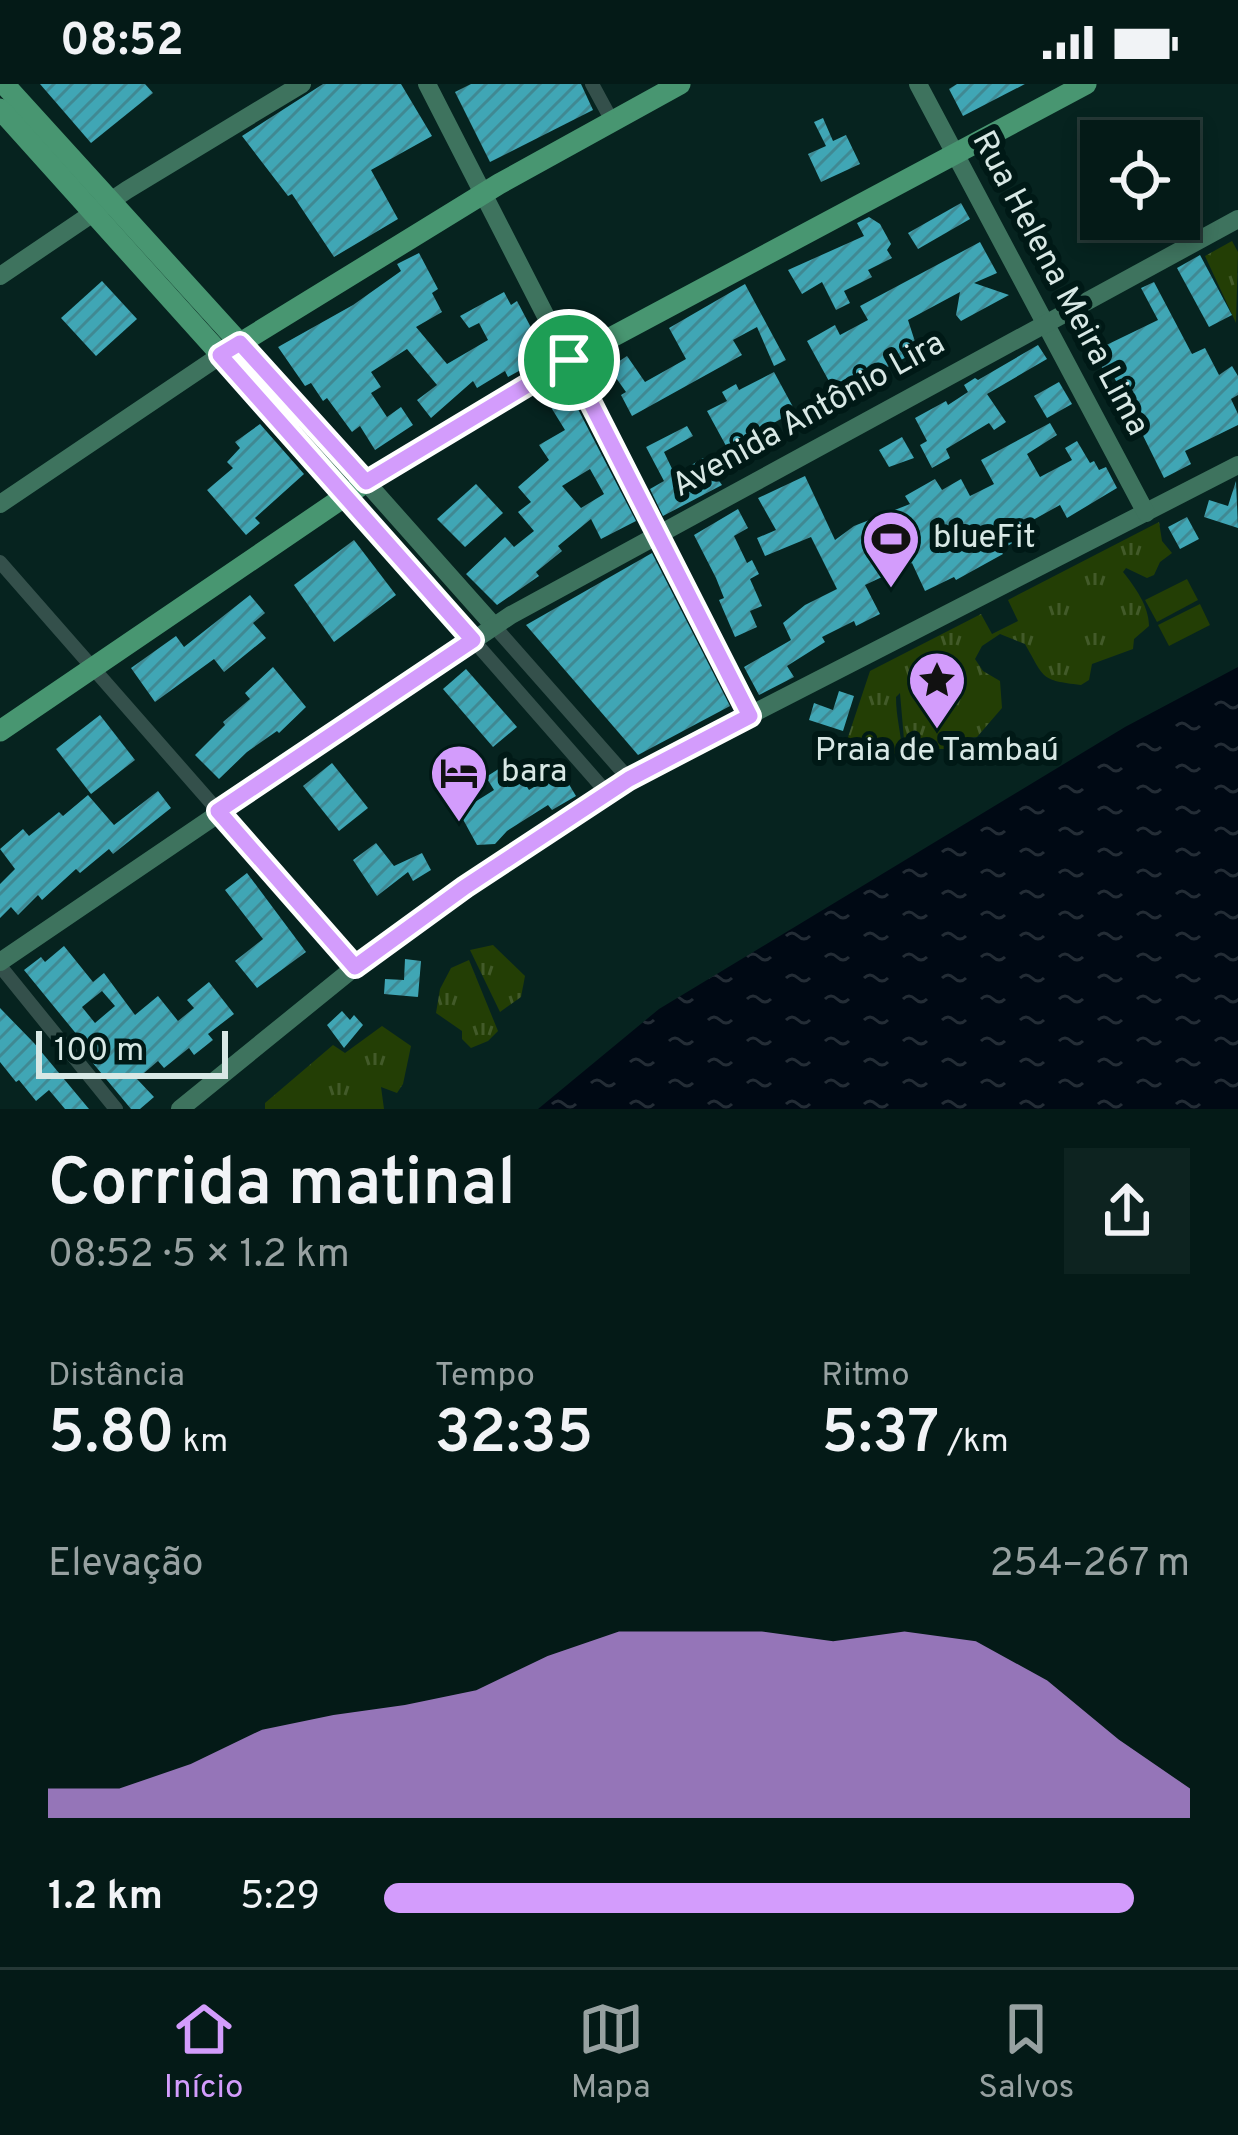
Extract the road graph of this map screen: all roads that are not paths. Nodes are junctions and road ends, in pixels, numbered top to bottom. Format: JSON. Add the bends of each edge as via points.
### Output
{"nodes":[{"id":1,"x":4,"y":84,"type":"edge"},
{"id":2,"x":302,"y":84,"type":"edge"},
{"id":3,"x":428,"y":84,"type":"edge"},
{"id":4,"x":592,"y":84,"type":"edge"},
{"id":5,"x":680,"y":84,"type":"edge"},
{"id":6,"x":918,"y":84,"type":"edge"},
{"id":7,"x":1086,"y":84,"type":"edge"},
{"id":8,"x":0,"y":109,"type":"edge"},
{"id":9,"x":611,"y":119,"type":"junction"},
{"id":10,"x":956,"y":153,"type":"junction"},
{"id":11,"x":482,"y":193,"type":"junction"},
{"id":12,"x":100,"y":208,"type":"junction"},
{"id":13,"x":1238,"y":219,"type":"edge"},
{"id":14,"x":0,"y":276,"type":"edge"},
{"id":15,"x":1045,"y":321,"type":"junction"},
{"id":16,"x":230,"y":349,"type":"junction"},
{"id":17,"x":569,"y":360,"type":"junction"},
{"id":18,"x":1238,"y":465,"type":"edge"},
{"id":19,"x":357,"y":489,"type":"junction"},
{"id":20,"x":0,"y":504,"type":"edge"},
{"id":21,"x":1146,"y":513,"type":"junction"},
{"id":22,"x":658,"y":533,"type":"junction"},
{"id":23,"x":0,"y":562,"type":"edge"},
{"id":24,"x":494,"y":626,"type":"junction"},
{"id":25,"x":473,"y":640,"type":"junction"},
{"id":26,"x":93,"y":668,"type":"junction"},
{"id":27,"x":750,"y":716,"type":"junction"},
{"id":28,"x":0,"y":731,"type":"edge"},
{"id":29,"x":629,"y":779,"type":"junction"},
{"id":30,"x":608,"y":794,"type":"junction"},
{"id":31,"x":218,"y":811,"type":"junction"},
{"id":32,"x":465,"y":887,"type":"joint"},
{"id":33,"x":0,"y":964,"type":"edge"},
{"id":34,"x":355,"y":967,"type":"junction"},
{"id":35,"x":116,"y":1109,"type":"edge"},
{"id":36,"x":180,"y":1109,"type":"edge"}],
"edges":[{"from":1,"to":12,"type":"main road"},
{"from":2,"to":12,"type":"main road"},
{"from":3,"to":11,"type":"main road"},
{"from":4,"to":9,"type":"street"},
{"from":5,"to":9,"type":"main road"},
{"from":6,"to":10,"type":"main road","name":"Rua Helena Meira Lima"},
{"from":7,"to":10,"type":"main road"},
{"from":8,"to":12,"type":"main road"},
{"from":9,"to":11,"type":"main road"},
{"from":10,"to":15,"type":"main road","name":"Rua Helena Meira Lima"},
{"from":10,"to":17,"type":"main road"},
{"from":11,"to":16,"type":"main road"},
{"from":11,"to":17,"type":"main road"},
{"from":12,"to":14,"type":"main road"},
{"from":12,"to":16,"type":"main road"},
{"from":13,"to":15,"type":"main road","name":"Avenida Antônio Lira"},
{"from":15,"to":21,"type":"main road","name":"Rua Helena Meira Lima"},
{"from":15,"to":22,"type":"main road","name":"Avenida Antônio Lira"},
{"from":16,"to":19,"type":"main road"},
{"from":16,"to":20,"type":"main road"},
{"from":17,"to":19,"type":"main road"},
{"from":17,"to":22,"type":"main road"},
{"from":18,"to":21,"type":"main road"},
{"from":19,"to":24,"type":"main road"},
{"from":19,"to":25,"type":"main road"},
{"from":19,"to":26,"type":"main road"},
{"from":21,"to":27,"type":"main road"},
{"from":22,"to":24,"type":"main road","name":"Avenida Antônio Lira"},
{"from":22,"to":27,"type":"main road"},
{"from":23,"to":26,"type":"street"},
{"from":24,"to":25,"type":"main road","name":"Avenida Antônio Lira"},
{"from":24,"to":29,"type":"street"},
{"from":25,"to":30,"type":"street"},
{"from":25,"to":31,"type":"main road","name":"Avenida Antônio Lira"},
{"from":26,"to":28,"type":"main road"},
{"from":26,"to":31,"type":"street"},
{"from":27,"to":29,"type":"street"},
{"from":29,"to":30,"type":"street"},
{"from":30,"to":32,"type":"street"},
{"from":31,"to":33,"type":"main road","name":"Avenida Antônio Lira"},
{"from":31,"to":34,"type":"street"},
{"from":32,"to":34,"type":"main road"},
{"from":33,"to":35,"type":"street"},
{"from":34,"to":36,"type":"main road"}]}
